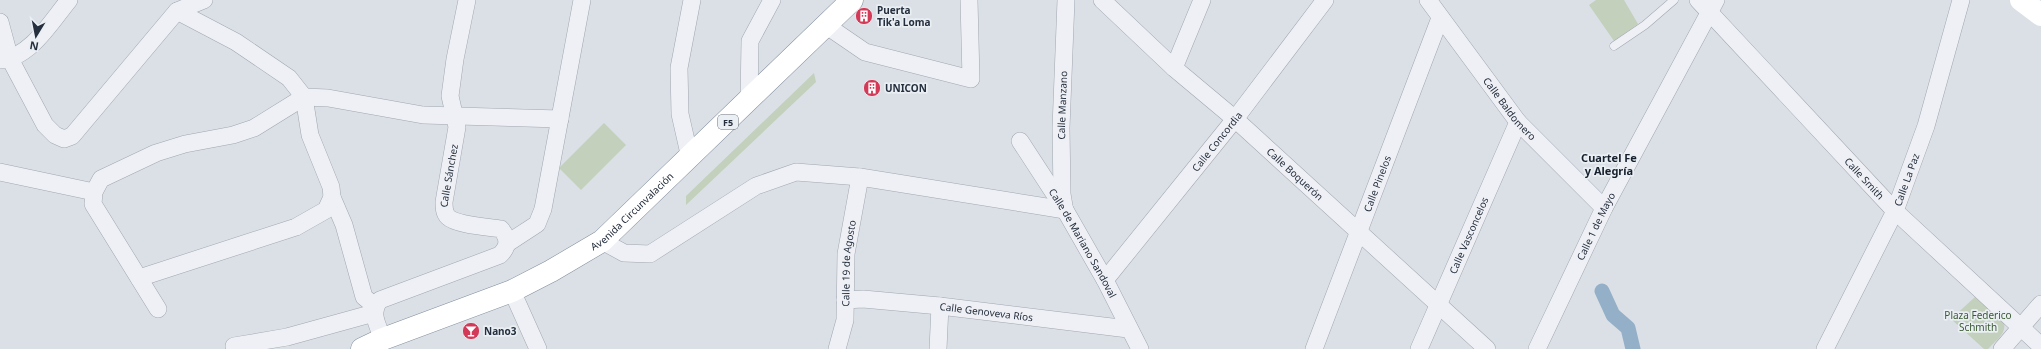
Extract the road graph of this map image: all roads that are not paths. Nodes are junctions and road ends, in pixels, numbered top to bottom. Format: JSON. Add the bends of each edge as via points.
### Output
{"nodes":[{"id":1,"x":69,"y":0,"type":"edge"},
{"id":2,"x":204,"y":0,"type":"edge"},
{"id":3,"x":467,"y":0,"type":"edge"},
{"id":4,"x":582,"y":0,"type":"edge"},
{"id":5,"x":692,"y":0,"type":"edge"},
{"id":6,"x":772,"y":0,"type":"edge"},
{"id":7,"x":852,"y":0,"type":"edge"},
{"id":8,"x":969,"y":0,"type":"edge"},
{"id":9,"x":1066,"y":0,"type":"edge"},
{"id":10,"x":1202,"y":0,"type":"edge"},
{"id":11,"x":1326,"y":0,"type":"edge"},
{"id":12,"x":1428,"y":0,"type":"edge"},
{"id":13,"x":1674,"y":0,"type":"edge"},
{"id":14,"x":1698,"y":0,"type":"edge"},
{"id":15,"x":1961,"y":0,"type":"edge"},
{"id":16,"x":2020,"y":0,"type":"edge"},
{"id":17,"x":1107,"y":3,"type":"edge"},
{"id":18,"x":1713,"y":6,"type":"edge"},
{"id":19,"x":177,"y":11,"type":"junction"},
{"id":20,"x":2041,"y":16,"type":"edge"},
{"id":21,"x":1440,"y":18,"type":"junction"},
{"id":22,"x":0,"y":22,"type":"edge"},
{"id":23,"x":827,"y":26,"type":"junction"},
{"id":24,"x":1614,"y":46,"type":"dead end"},
{"id":25,"x":5,"y":60,"type":"edge"},
{"id":26,"x":1174,"y":68,"type":"junction"},
{"id":27,"x":304,"y":97,"type":"junction"},
{"id":28,"x":749,"y":101,"type":"junction"},
{"id":29,"x":454,"y":116,"type":"junction"},
{"id":30,"x":1235,"y":119,"type":"junction"},
{"id":31,"x":560,"y":120,"type":"junction"},
{"id":32,"x":1518,"y":122,"type":"junction"},
{"id":33,"x":1020,"y":141,"type":"dead end"},
{"id":34,"x":690,"y":158,"type":"junction"},
{"id":35,"x":0,"y":172,"type":"edge"},
{"id":36,"x":860,"y":177,"type":"junction"},
{"id":37,"x":94,"y":192,"type":"junction"},
{"id":38,"x":332,"y":197,"type":"junction"},
{"id":39,"x":1604,"y":208,"type":"junction"},
{"id":40,"x":1065,"y":210,"type":"junction"},
{"id":41,"x":1895,"y":211,"type":"junction"},
{"id":42,"x":1358,"y":233,"type":"junction"},
{"id":43,"x":602,"y":242,"type":"junction"},
{"id":44,"x":508,"y":243,"type":"junction"},
{"id":45,"x":139,"y":278,"type":"junction"},
{"id":46,"x":1105,"y":280,"type":"junction"},
{"id":47,"x":512,"y":291,"type":"junction"},
{"id":48,"x":845,"y":300,"type":"junction"},
{"id":49,"x":1438,"y":304,"type":"junction"},
{"id":50,"x":2041,"y":304,"type":"edge"},
{"id":51,"x":940,"y":306,"type":"junction"},
{"id":52,"x":158,"y":309,"type":"dead end"},
{"id":53,"x":374,"y":309,"type":"junction"},
{"id":54,"x":2020,"y":328,"type":"junction"},
{"id":55,"x":1128,"y":329,"type":"junction"},
{"id":56,"x":383,"y":339,"type":"junction"},
{"id":57,"x":234,"y":346,"type":"dead end"},
{"id":58,"x":2041,"y":346,"type":"edge"},
{"id":59,"x":362,"y":349,"type":"edge"},
{"id":60,"x":538,"y":349,"type":"edge"},
{"id":61,"x":838,"y":349,"type":"edge"},
{"id":62,"x":938,"y":349,"type":"edge"},
{"id":63,"x":1140,"y":349,"type":"edge"},
{"id":64,"x":1314,"y":349,"type":"edge"},
{"id":65,"x":1419,"y":349,"type":"edge"},
{"id":66,"x":1487,"y":349,"type":"edge"},
{"id":67,"x":1537,"y":349,"type":"edge"},
{"id":68,"x":1825,"y":349,"type":"edge"},
{"id":69,"x":2002,"y":349,"type":"edge"}],
"edges":[{"from":1,"to":25,"type":"street","via":[[25,52]]},
{"from":2,"to":19,"type":"street"},
{"from":3,"to":29,"type":"street","name":"Calle Sánchez","via":[[450,96]]},
{"from":4,"to":31,"type":"street"},
{"from":5,"to":34,"type":"street","via":[[678,68],[680,114]]},
{"from":6,"to":28,"type":"street","via":[[750,41]]},
{"from":7,"to":23,"type":"main road","name":"Avenida Circunvalación","number":"F5"},
{"from":8,"to":23,"type":"street","via":[[971,79],[865,52]]},
{"from":9,"to":40,"type":"street","name":"Calle Manzano","via":[[1061,128],[1062,194]]},
{"from":10,"to":26,"type":"street"},
{"from":11,"to":30,"type":"street","name":"Calle Concordia"},
{"from":12,"to":21,"type":"street","name":"Calle Baldomero"},
{"from":13,"to":24,"type":"lane","via":[[1645,25]]},
{"from":14,"to":18,"type":"street","name":"Calle Smith"},
{"from":15,"to":41,"type":"street","name":"Calle La Paz","via":[[1926,126]]},
{"from":16,"to":20,"type":"main road"},
{"from":17,"to":26,"type":"street","name":"Calle Boquerón"},
{"from":18,"to":39,"type":"street","name":"Calle 1 de Mayo"},
{"from":18,"to":41,"type":"street","name":"Calle Smith"},
{"from":19,"to":25,"type":"street","via":[[72,136],[64,138],[55,135],[45,125]]},
{"from":19,"to":27,"type":"street","via":[[236,42],[289,78]]},
{"from":21,"to":32,"type":"street","name":"Calle Baldomero"},
{"from":21,"to":42,"type":"street","name":"Calle Pinelos"},
{"from":22,"to":25,"type":"street"},
{"from":23,"to":28,"type":"main road","name":"Avenida Circunvalación","number":"F5"},
{"from":26,"to":30,"type":"street","name":"Calle Boquerón"},
{"from":27,"to":29,"type":"street","via":[[328,98],[423,115]]},
{"from":27,"to":37,"type":"street","via":[[254,128],[156,153],[101,179]]},
{"from":27,"to":38,"type":"street","via":[[310,135],[331,187]]},
{"from":28,"to":34,"type":"main road","name":"Avenida Circunvalación","number":"F5"},
{"from":29,"to":31,"type":"street"},
{"from":29,"to":44,"type":"street","name":"Calle Sánchez","via":[[457,127],[444,202],[445,212],[456,221],[502,229]]},
{"from":30,"to":42,"type":"street","name":"Calle Boquerón"},
{"from":30,"to":46,"type":"street","name":"Calle Concordia"},
{"from":31,"to":44,"type":"street","via":[[543,209],[537,224]]},
{"from":32,"to":39,"type":"street","name":"Calle Baldomero"},
{"from":32,"to":49,"type":"street","name":"Calle Vasconcelos"},
{"from":33,"to":40,"type":"street","name":"Calle de Mariano Sandoval"},
{"from":34,"to":43,"type":"main road","name":"Avenida Circunvalación","number":"F5"},
{"from":35,"to":37,"type":"street"},
{"from":36,"to":40,"type":"street"},
{"from":36,"to":43,"type":"street","via":[[796,172],[756,186],[650,254],[624,253]]},
{"from":36,"to":48,"type":"street","name":"Calle 19 de Agosto","via":[[846,254]]},
{"from":37,"to":45,"type":"street","via":[[93,204]]},
{"from":38,"to":45,"type":"street","via":[[326,210],[296,226]]},
{"from":38,"to":53,"type":"street","via":[[344,224],[364,297]]},
{"from":39,"to":67,"type":"street","name":"Calle 1 de Mayo"},
{"from":40,"to":46,"type":"street","name":"Calle de Mariano Sandoval"},
{"from":41,"to":54,"type":"street","name":"Calle Smith"},
{"from":41,"to":68,"type":"street","name":"Calle La Paz"},
{"from":42,"to":49,"type":"street","name":"Calle Boquerón"},
{"from":42,"to":64,"type":"street","name":"Calle Pinelos"},
{"from":43,"to":47,"type":"main road","name":"Avenida Circunvalación","number":"F5"},
{"from":44,"to":53,"type":"street","via":[[500,255],[380,300]]},
{"from":45,"to":52,"type":"street"},
{"from":46,"to":55,"type":"street","name":"Calle de Mariano Sandoval"},
{"from":47,"to":56,"type":"main road","name":"Avenida Circunvalación","number":"F5"},
{"from":47,"to":60,"type":"street"},
{"from":48,"to":51,"type":"street","name":"Calle Genoveva Ríos","via":[[863,299]]},
{"from":48,"to":61,"type":"street","name":"Calle 19 de Agosto","via":[[845,320]]},
{"from":49,"to":65,"type":"street","name":"Calle Vasconcelos"},
{"from":49,"to":66,"type":"street","name":"Calle Boquerón"},
{"from":50,"to":54,"type":"street"},
{"from":51,"to":55,"type":"street","name":"Calle Genoveva Ríos"},
{"from":51,"to":62,"type":"street"},
{"from":53,"to":56,"type":"street"},
{"from":53,"to":57,"type":"street","via":[[287,337]]},
{"from":54,"to":58,"type":"street","name":"Calle Smith"},
{"from":54,"to":69,"type":"street"},
{"from":55,"to":63,"type":"street","name":"Calle de Mariano Sandoval"},
{"from":56,"to":59,"type":"main road","name":"Avenida Circunvalación","number":"F5"}]}
